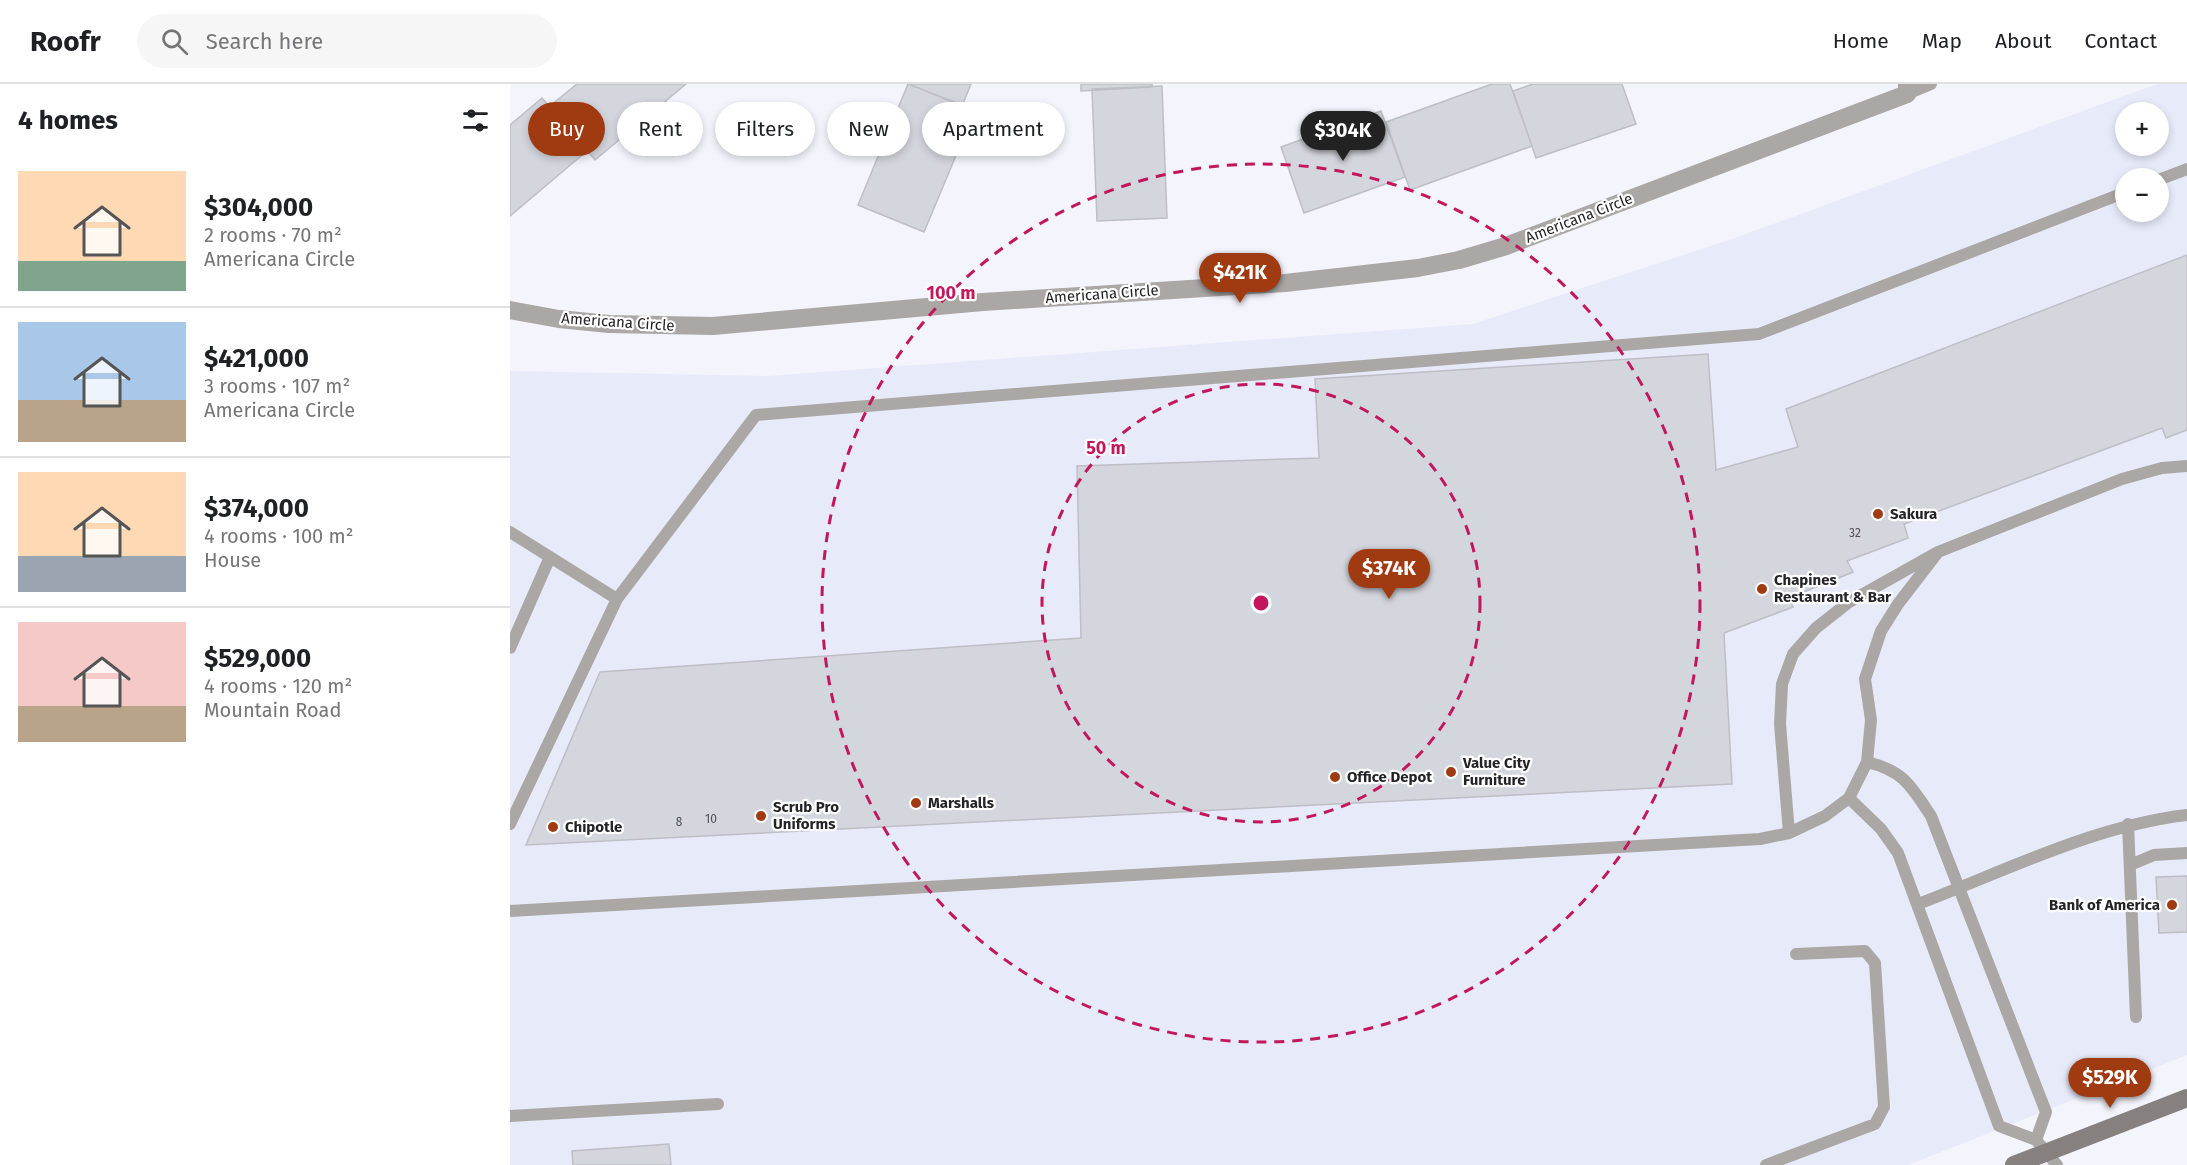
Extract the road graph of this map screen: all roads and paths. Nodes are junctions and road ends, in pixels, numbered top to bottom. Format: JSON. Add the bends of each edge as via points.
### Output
{"nodes":[{"id":1,"x":1931,"y":84,"type":"edge"},
{"id":2,"x":1907,"y":89,"type":"edge"},
{"id":3,"x":2187,"y":169,"type":"edge"},
{"id":4,"x":2169,"y":176,"type":"edge"},
{"id":5,"x":2115,"y":196,"type":"edge"},
{"id":6,"x":510,"y":310,"type":"edge"},
{"id":7,"x":2187,"y":466,"type":"edge"},
{"id":8,"x":510,"y":532,"type":"edge"},
{"id":9,"x":1938,"y":552,"type":"junction"},
{"id":10,"x":550,"y":557,"type":"junction"},
{"id":11,"x":617,"y":599,"type":"junction"},
{"id":12,"x":510,"y":648,"type":"edge"},
{"id":13,"x":1867,"y":762,"type":"junction"},
{"id":14,"x":1849,"y":798,"type":"junction"},
{"id":15,"x":2187,"y":815,"type":"edge"},
{"id":16,"x":510,"y":824,"type":"edge"},
{"id":17,"x":2128,"y":824,"type":"junction"},
{"id":18,"x":1789,"y":833,"type":"junction"},
{"id":19,"x":2187,"y":853,"type":"edge"},
{"id":20,"x":2130,"y":865,"type":"junction"},
{"id":21,"x":1961,"y":888,"type":"junction"},
{"id":22,"x":1917,"y":904,"type":"junction"},
{"id":23,"x":510,"y":911,"type":"edge"},
{"id":24,"x":1796,"y":954,"type":"dead end"},
{"id":25,"x":2136,"y":1017,"type":"dead end"},
{"id":26,"x":2187,"y":1098,"type":"edge"},
{"id":27,"x":718,"y":1104,"type":"dead end"},
{"id":28,"x":510,"y":1116,"type":"edge"},
{"id":29,"x":2046,"y":1152,"type":"edge"},
{"id":30,"x":1766,"y":1165,"type":"edge"},
{"id":31,"x":2014,"y":1165,"type":"edge"}],
"edges":[{"from":1,"to":2,"type":"lane"},
{"from":2,"to":6,"type":"street","name":"Americana Circle","via":[[1506,246],[1418,268],[1285,283],[983,302],[713,326],[609,324]]},
{"from":3,"to":4,"type":"lane"},
{"from":5,"to":11,"type":"lane","via":[[1759,334],[756,416]]},
{"from":7,"to":9,"type":"lane","via":[[2122,479]]},
{"from":8,"to":10,"type":"lane"},
{"from":9,"to":13,"type":"lane","via":[[1881,631],[1868,669],[1865,679],[1871,720]]},
{"from":9,"to":18,"type":"lane","via":[[1850,602],[1816,628],[1793,654],[1782,684],[1780,724]]},
{"from":10,"to":11,"type":"lane"},
{"from":10,"to":12,"type":"lane"},
{"from":11,"to":16,"type":"lane"},
{"from":13,"to":14,"type":"lane"},
{"from":13,"to":21,"type":"lane","via":[[1888,767],[1911,786],[1931,816]]},
{"from":14,"to":18,"type":"lane","via":[[1825,816]]},
{"from":14,"to":22,"type":"lane","via":[[1881,829],[1898,854]]},
{"from":15,"to":17,"type":"lane"},
{"from":17,"to":20,"type":"lane"},
{"from":17,"to":21,"type":"lane"},
{"from":18,"to":23,"type":"lane","via":[[1760,839]]},
{"from":19,"to":20,"type":"lane","via":[[2154,855]]},
{"from":20,"to":25,"type":"lane"},
{"from":21,"to":22,"type":"lane"},
{"from":21,"to":29,"type":"lane","via":[[2046,1112]]},
{"from":22,"to":29,"type":"lane","via":[[1999,1126]]},
{"from":24,"to":30,"type":"lane","via":[[1865,951],[1875,963],[1884,1107],[1875,1124]]},
{"from":26,"to":29,"type":"main road"},
{"from":27,"to":28,"type":"lane"},
{"from":29,"to":31,"type":"main road"}]}
